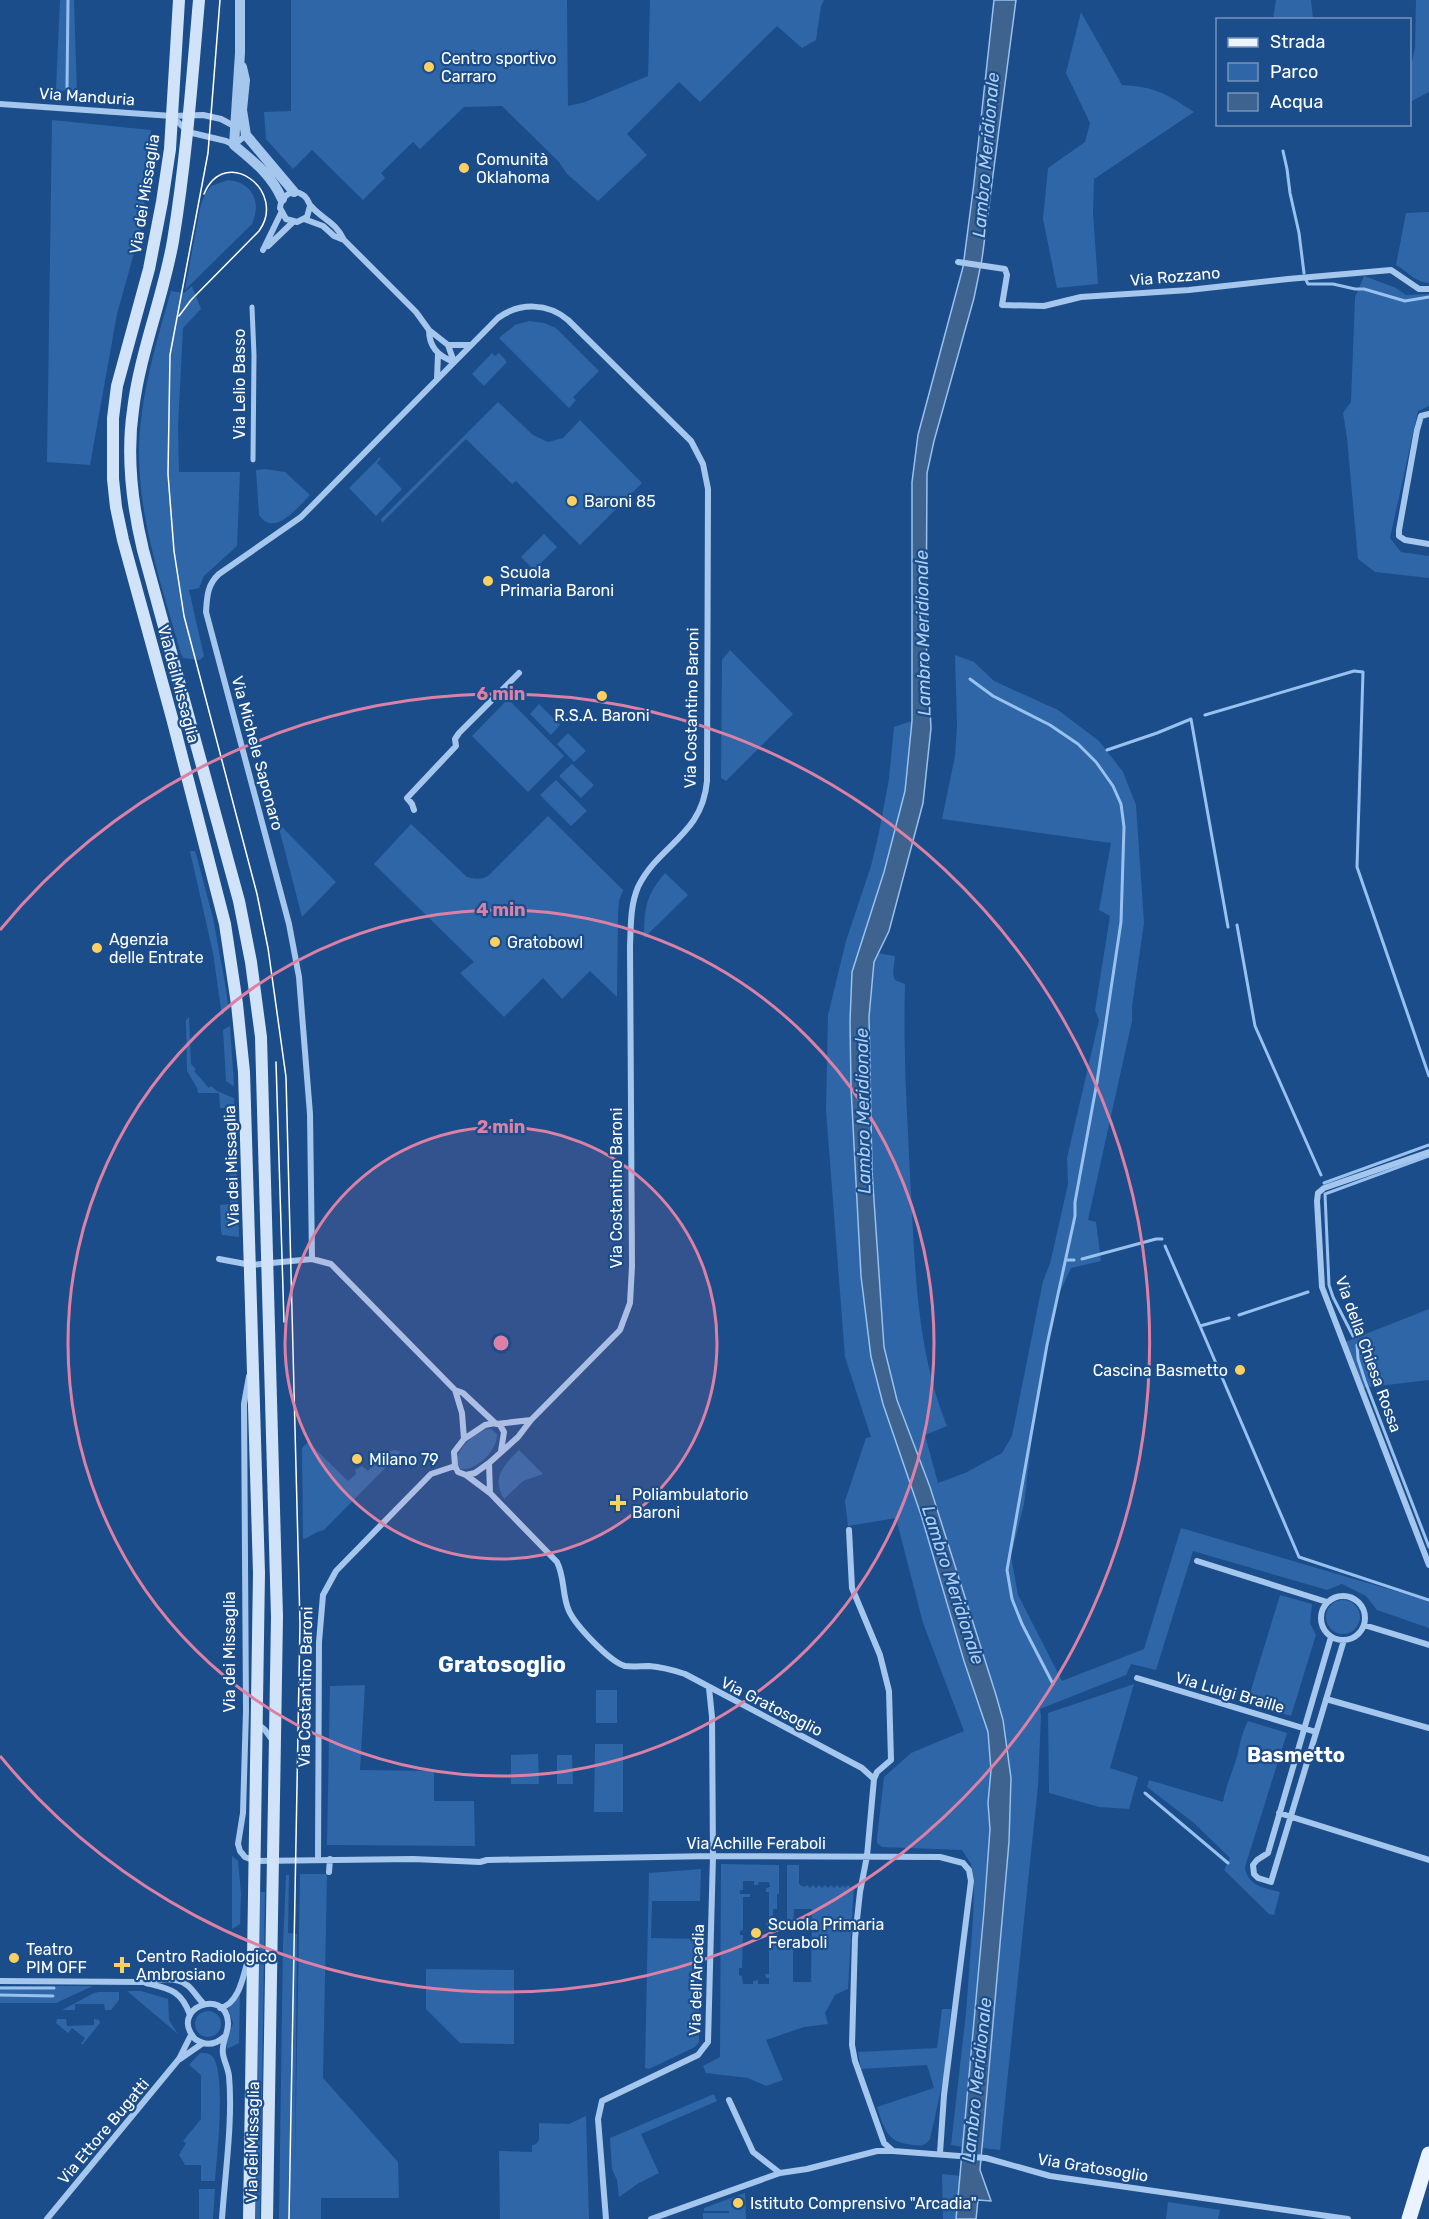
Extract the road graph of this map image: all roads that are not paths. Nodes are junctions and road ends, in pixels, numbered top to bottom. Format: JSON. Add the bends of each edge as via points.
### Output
{"nodes":[{"id":1,"x":179,"y":0,"type":"edge"},
{"id":2,"x":198,"y":0,"type":"edge"},
{"id":3,"x":240,"y":0,"type":"edge"},
{"id":4,"x":240,"y":53,"type":"junction"},
{"id":5,"x":0,"y":104,"type":"edge"},
{"id":6,"x":190,"y":114,"type":"junction"},
{"id":7,"x":172,"y":116,"type":"junction"},
{"id":8,"x":234,"y":124,"type":"junction"},
{"id":9,"x":188,"y":132,"type":"junction"},
{"id":10,"x":246,"y":135,"type":"junction"},
{"id":11,"x":234,"y":145,"type":"junction"},
{"id":12,"x":294,"y":192,"type":"junction"},
{"id":13,"x":282,"y":199,"type":"junction"},
{"id":14,"x":310,"y":206,"type":"junction"},
{"id":15,"x":281,"y":213,"type":"junction"},
{"id":16,"x":304,"y":219,"type":"junction"},
{"id":17,"x":293,"y":222,"type":"junction"},
{"id":18,"x":344,"y":240,"type":"junction"},
{"id":19,"x":958,"y":262,"type":"dead end"},
{"id":20,"x":1429,"y":289,"type":"edge"},
{"id":21,"x":252,"y":307,"type":"dead end"},
{"id":22,"x":429,"y":330,"type":"junction"},
{"id":23,"x":448,"y":345,"type":"junction"},
{"id":24,"x":471,"y":345,"type":"junction"},
{"id":25,"x":438,"y":354,"type":"junction"},
{"id":26,"x":454,"y":362,"type":"junction"},
{"id":27,"x":437,"y":380,"type":"junction"},
{"id":28,"x":1429,"y":414,"type":"edge"},
{"id":29,"x":253,"y":460,"type":"dead end"},
{"id":30,"x":1429,"y":544,"type":"edge"},
{"id":31,"x":519,"y":673,"type":"dead end"},
{"id":32,"x":414,"y":810,"type":"dead end"},
{"id":33,"x":1429,"y":1152,"type":"edge"},
{"id":34,"x":219,"y":1259,"type":"dead end"},
{"id":35,"x":312,"y":1259,"type":"junction"},
{"id":36,"x":267,"y":1264,"type":"junction"},
{"id":37,"x":251,"y":1265,"type":"junction"},
{"id":38,"x":455,"y":1390,"type":"junction"},
{"id":39,"x":531,"y":1420,"type":"junction"},
{"id":40,"x":495,"y":1423,"type":"junction"},
{"id":41,"x":464,"y":1439,"type":"junction"},
{"id":42,"x":501,"y":1452,"type":"junction"},
{"id":43,"x":489,"y":1463,"type":"junction"},
{"id":44,"x":455,"y":1466,"type":"junction"},
{"id":45,"x":466,"y":1475,"type":"junction"},
{"id":46,"x":490,"y":1493,"type":"junction"},
{"id":47,"x":849,"y":1530,"type":"dead end"},
{"id":48,"x":1197,"y":1561,"type":"dead end"},
{"id":49,"x":1429,"y":1565,"type":"edge"},
{"id":50,"x":1327,"y":1602,"type":"junction"},
{"id":51,"x":1364,"y":1625,"type":"junction"},
{"id":52,"x":1331,"y":1637,"type":"junction"},
{"id":53,"x":1344,"y":1640,"type":"junction"},
{"id":54,"x":1429,"y":1645,"type":"edge"},
{"id":55,"x":1137,"y":1678,"type":"dead end"},
{"id":56,"x":709,"y":1688,"type":"junction"},
{"id":57,"x":1326,"y":1699,"type":"junction"},
{"id":58,"x":251,"y":1723,"type":"junction"},
{"id":59,"x":1304,"y":1728,"type":"junction"},
{"id":60,"x":1429,"y":1728,"type":"edge"},
{"id":61,"x":1316,"y":1732,"type":"junction"},
{"id":62,"x":274,"y":1742,"type":"junction"},
{"id":63,"x":874,"y":1779,"type":"junction"},
{"id":64,"x":1279,"y":1814,"type":"junction"},
{"id":65,"x":1290,"y":1818,"type":"junction"},
{"id":66,"x":712,"y":1856,"type":"junction"},
{"id":67,"x":867,"y":1856,"type":"junction"},
{"id":68,"x":318,"y":1859,"type":"junction"},
{"id":69,"x":330,"y":1859,"type":"junction"},
{"id":70,"x":1429,"y":1860,"type":"edge"},
{"id":71,"x":255,"y":1861,"type":"junction"},
{"id":72,"x":273,"y":1861,"type":"junction"},
{"id":73,"x":329,"y":1872,"type":"dead end"},
{"id":74,"x":253,"y":1941,"type":"junction"},
{"id":75,"x":0,"y":1981,"type":"edge"},
{"id":76,"x":142,"y":1982,"type":"junction"},
{"id":77,"x":204,"y":2004,"type":"junction"},
{"id":78,"x":220,"y":2008,"type":"junction"},
{"id":79,"x":190,"y":2014,"type":"junction"},
{"id":80,"x":191,"y":2035,"type":"junction"},
{"id":81,"x":224,"y":2037,"type":"junction"},
{"id":82,"x":207,"y":2044,"type":"junction"},
{"id":83,"x":223,"y":2055,"type":"junction"},
{"id":84,"x":180,"y":2059,"type":"junction"},
{"id":85,"x":729,"y":2100,"type":"dead end"},
{"id":86,"x":893,"y":2151,"type":"junction"},
{"id":87,"x":940,"y":2153,"type":"junction"},
{"id":88,"x":1429,"y":2154,"type":"edge"},
{"id":89,"x":780,"y":2173,"type":"junction"},
{"id":90,"x":47,"y":2219,"type":"edge"},
{"id":91,"x":222,"y":2219,"type":"edge"},
{"id":92,"x":249,"y":2219,"type":"edge"},
{"id":93,"x":267,"y":2219,"type":"edge"},
{"id":94,"x":606,"y":2219,"type":"edge"},
{"id":95,"x":651,"y":2219,"type":"edge"},
{"id":96,"x":1348,"y":2219,"type":"edge"},
{"id":97,"x":1409,"y":2219,"type":"edge"}],
"edges":[{"from":1,"to":7,"type":"main road","name":"Via dei Missaglia"},
{"from":2,"to":6,"type":"main road","name":"Via dei Missaglia"},
{"from":3,"to":4,"type":"street"},
{"from":4,"to":8,"type":"street"},
{"from":4,"to":10,"type":"street"},
{"from":5,"to":7,"type":"street","name":"Via Manduria"},
{"from":6,"to":7,"type":"street","name":"Via dei Missaglia"},
{"from":6,"to":8,"type":"street"},
{"from":6,"to":9,"type":"main road","name":"Via dei Missaglia"},
{"from":7,"to":9,"type":"street","name":"Via dei Missaglia"},
{"from":7,"to":37,"type":"main road","name":"Via dei Missaglia","via":[[149,268],[117,386],[113,479],[123,540],[225,924],[244,1072]]},
{"from":8,"to":10,"type":"street"},
{"from":8,"to":11,"type":"street"},
{"from":9,"to":11,"type":"street"},
{"from":9,"to":36,"type":"main road","name":"Via dei Missaglia","via":[[172,243],[133,408],[132,495],[143,550],[239,901],[251,962],[261,1047]]},
{"from":10,"to":11,"type":"street"},
{"from":10,"to":12,"type":"street"},
{"from":11,"to":13,"type":"street","via":[[270,176]]},
{"from":12,"to":13,"type":"street"},
{"from":12,"to":14,"type":"street","via":[[304,195]]},
{"from":13,"to":15,"type":"street"},
{"from":14,"to":16,"type":"street"},
{"from":14,"to":18,"type":"street","via":[[339,229]]},
{"from":15,"to":17,"type":"street"},
{"from":15,"to":17,"type":"street","via":[[263,250]]},
{"from":16,"to":17,"type":"street"},
{"from":16,"to":18,"type":"street"},
{"from":18,"to":22,"type":"street"},
{"from":19,"to":20,"type":"street","name":"Via Rozzano","via":[[1006,271],[1002,305],[1044,306],[1081,297],[1391,270],[1419,290]]},
{"from":21,"to":29,"type":"street","name":"Via Lelio Basso"},
{"from":22,"to":23,"type":"street"},
{"from":22,"to":25,"type":"street","via":[[429,341]]},
{"from":23,"to":24,"type":"street"},
{"from":23,"to":26,"type":"street"},
{"from":24,"to":26,"type":"street","name":"Via Costantino Baroni"},
{"from":24,"to":39,"type":"street","name":"Via Costantino Baroni","via":[[498,318],[513,310],[542,307],[559,312],[691,441],[704,464],[708,489],[706,790],[696,819],[642,881],[631,914],[630,1303],[620,1330]]},
{"from":25,"to":26,"type":"street"},
{"from":25,"to":27,"type":"street"},
{"from":26,"to":27,"type":"street","name":"Via Michele Saponaro"},
{"from":27,"to":35,"type":"street","name":"Via Michele Saponaro","via":[[301,517],[219,574],[210,585],[207,598],[206,612],[289,924],[299,977],[310,1114]]},
{"from":28,"to":30,"type":"street","via":[[1421,416],[1417,430],[1399,530],[1399,536],[1405,540]]},
{"from":31,"to":32,"type":"street","via":[[459,733],[456,746],[407,798]]},
{"from":33,"to":49,"type":"street","name":"Via della Chiesa Rossa","via":[[1324,1188],[1317,1201],[1322,1287]]},
{"from":34,"to":37,"type":"street"},
{"from":35,"to":36,"type":"street"},
{"from":35,"to":38,"type":"street","via":[[331,1264]]},
{"from":36,"to":37,"type":"street"},
{"from":36,"to":62,"type":"main road","name":"Via dei Missaglia","via":[[277,1617]]},
{"from":37,"to":58,"type":"main road","name":"Via dei Missaglia","via":[[259,1573]]},
{"from":38,"to":40,"type":"street"},
{"from":38,"to":41,"type":"street"},
{"from":39,"to":40,"type":"street"},
{"from":39,"to":42,"type":"street","name":"Via Costantino Baroni"},
{"from":40,"to":41,"type":"street"},
{"from":40,"to":42,"type":"street","via":[[504,1432]]},
{"from":41,"to":44,"type":"street","via":[[454,1452]]},
{"from":42,"to":43,"type":"street","name":"Via Costantino Baroni"},
{"from":43,"to":45,"type":"street","name":"Via Costantino Baroni"},
{"from":43,"to":46,"type":"street"},
{"from":44,"to":45,"type":"street"},
{"from":44,"to":68,"type":"street","name":"Via Costantino Baroni","via":[[431,1474],[336,1571],[323,1595],[319,1642]]},
{"from":45,"to":46,"type":"street"},
{"from":46,"to":56,"type":"street","via":[[557,1562],[573,1618],[615,1660],[627,1666],[668,1668]]},
{"from":47,"to":63,"type":"street","via":[[852,1588],[880,1655],[889,1691],[891,1760]]},
{"from":48,"to":50,"type":"street"},
{"from":50,"to":51,"type":"street","via":[[1340,1596],[1354,1598],[1364,1611]]},
{"from":50,"to":52,"type":"street","via":[[1320,1620]]},
{"from":51,"to":53,"type":"street","via":[[1356,1636]]},
{"from":51,"to":54,"type":"street"},
{"from":52,"to":53,"type":"street"},
{"from":52,"to":59,"type":"street"},
{"from":53,"to":57,"type":"street"},
{"from":55,"to":59,"type":"street","name":"Via Luigi Braille"},
{"from":56,"to":63,"type":"street","name":"Via Gratosoglio","via":[[862,1768]]},
{"from":56,"to":66,"type":"street","name":"Via Gratosoglio"},
{"from":57,"to":60,"type":"street"},
{"from":57,"to":61,"type":"street"},
{"from":58,"to":62,"type":"street","name":"Via dei Missaglia","via":[[265,1730]]},
{"from":58,"to":71,"type":"main road","name":"Via dei Missaglia"},
{"from":58,"to":71,"type":"street","name":"Via dei Missaglia","via":[[238,1848]]},
{"from":59,"to":61,"type":"street","name":"Via Luigi Braille"},
{"from":59,"to":64,"type":"street"},
{"from":61,"to":65,"type":"street"},
{"from":62,"to":72,"type":"main road","name":"Via dei Missaglia"},
{"from":63,"to":67,"type":"street"},
{"from":64,"to":65,"type":"street"},
{"from":64,"to":65,"type":"street","via":[[1268,1852],[1253,1865],[1254,1874],[1262,1880],[1271,1882]]},
{"from":65,"to":70,"type":"street"},
{"from":66,"to":67,"type":"street","name":"Via Achille Feraboli"},
{"from":66,"to":69,"type":"street","name":"Via Achille Feraboli","via":[[480,1862]]},
{"from":66,"to":94,"type":"street","name":"Via dell'Arcadia","via":[[708,2042],[699,2055],[602,2101],[598,2119]]},
{"from":67,"to":86,"type":"street","via":[[855,1938],[852,2045],[879,2132]]},
{"from":67,"to":87,"type":"street","name":"Via Achille Feraboli","via":[[948,1858],[963,1863],[970,1875]]},
{"from":68,"to":69,"type":"street","name":"Via Achille Feraboli"},
{"from":68,"to":72,"type":"street","name":"Via Achille Feraboli"},
{"from":69,"to":73,"type":"street"},
{"from":71,"to":72,"type":"street","name":"Via Achille Feraboli"},
{"from":71,"to":74,"type":"main road","name":"Via dei Missaglia"},
{"from":72,"to":93,"type":"main road","name":"Via dei Missaglia"},
{"from":74,"to":78,"type":"street","via":[[239,1988],[229,2004]]},
{"from":74,"to":92,"type":"main road","name":"Via dei Missaglia"},
{"from":75,"to":76,"type":"street"},
{"from":76,"to":77,"type":"street","via":[[178,1981],[188,1985]]},
{"from":76,"to":79,"type":"street","via":[[178,1994]]},
{"from":77,"to":78,"type":"street"},
{"from":77,"to":79,"type":"street"},
{"from":78,"to":81,"type":"street","via":[[228,2020]]},
{"from":79,"to":80,"type":"street"},
{"from":80,"to":82,"type":"street"},
{"from":80,"to":84,"type":"street","name":"Via Ettore Bugatti"},
{"from":81,"to":82,"type":"street"},
{"from":81,"to":83,"type":"street"},
{"from":82,"to":83,"type":"street"},
{"from":82,"to":84,"type":"street","name":"Via Ettore Bugatti"},
{"from":83,"to":91,"type":"street","via":[[229,2076],[229,2115]]},
{"from":84,"to":90,"type":"street","name":"Via Ettore Bugatti"},
{"from":85,"to":89,"type":"street","via":[[753,2152]]},
{"from":86,"to":87,"type":"street","name":"Via Gratosoglio"},
{"from":86,"to":89,"type":"street","name":"Via Gratosoglio"},
{"from":87,"to":96,"type":"street","name":"Via Gratosoglio","via":[[986,2158],[1050,2176]]},
{"from":88,"to":97,"type":"main road"},
{"from":89,"to":95,"type":"street"}]}
